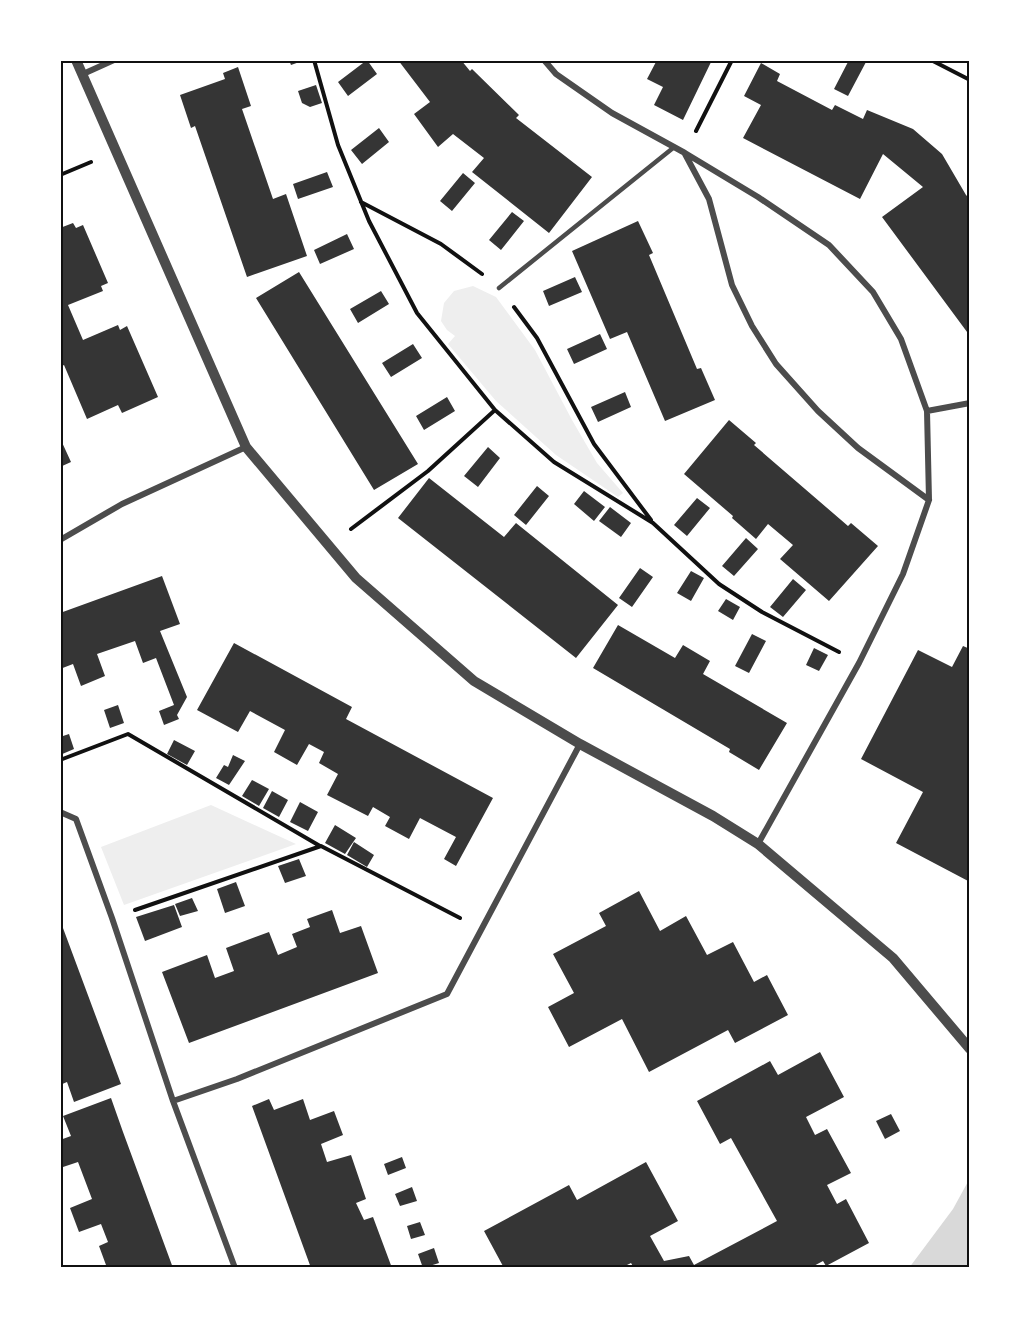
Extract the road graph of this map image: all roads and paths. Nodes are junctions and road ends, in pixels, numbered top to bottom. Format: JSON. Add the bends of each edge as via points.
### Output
{"nodes":[{"id":1,"x":76,"y":60,"type":"edge"},
{"id":2,"x":114,"y":60,"type":"edge"},
{"id":3,"x":314,"y":60,"type":"edge"},
{"id":4,"x":544,"y":60,"type":"edge"},
{"id":5,"x":732,"y":60,"type":"edge"},
{"id":6,"x":931,"y":60,"type":"edge"},
{"id":7,"x":83,"y":74,"type":"junction"},
{"id":8,"x":970,"y":80,"type":"edge"},
{"id":9,"x":673,"y":148,"type":"junction"},
{"id":10,"x":116,"y":151,"type":"junction"},
{"id":11,"x":685,"y":153,"type":"junction"},
{"id":12,"x":60,"y":175,"type":"edge"},
{"id":13,"x":361,"y":202,"type":"junction"},
{"id":14,"x":500,"y":288,"type":"junction"},
{"id":15,"x":970,"y":403,"type":"edge"},
{"id":16,"x":495,"y":410,"type":"junction"},
{"id":17,"x":927,"y":411,"type":"junction"},
{"id":18,"x":246,"y":447,"type":"junction"},
{"id":19,"x":929,"y":501,"type":"junction"},
{"id":20,"x":653,"y":523,"type":"junction"},
{"id":21,"x":60,"y":540,"type":"edge"},
{"id":22,"x":329,"y":546,"type":"junction"},
{"id":23,"x":859,"y":663,"type":"junction"},
{"id":24,"x":580,"y":744,"type":"junction"},
{"id":25,"x":60,"y":760,"type":"edge"},
{"id":26,"x":60,"y":812,"type":"edge"},
{"id":27,"x":758,"y":844,"type":"junction"},
{"id":28,"x":321,"y":846,"type":"junction"},
{"id":29,"x":112,"y":918,"type":"junction"},
{"id":30,"x":481,"y":929,"type":"junction"},
{"id":31,"x":970,"y":1049,"type":"edge"},
{"id":32,"x":173,"y":1101,"type":"junction"},
{"id":33,"x":235,"y":1268,"type":"edge"}],
"edges":[{"from":1,"to":7,"type":"street"},
{"from":2,"to":7,"type":"street"},
{"from":3,"to":13,"type":"path","via":[[338,145]]},
{"from":4,"to":9,"type":"street","via":[[556,74],[612,113]]},
{"from":5,"to":11,"type":"path"},
{"from":6,"to":8,"type":"path"},
{"from":7,"to":10,"type":"street"},
{"from":9,"to":11,"type":"street"},
{"from":9,"to":14,"type":"lane"},
{"from":10,"to":12,"type":"path"},
{"from":10,"to":18,"type":"street"},
{"from":11,"to":17,"type":"street","via":[[829,245],[873,292],[902,339]]},
{"from":11,"to":19,"type":"street","via":[[709,199],[732,285],[776,364],[858,448]]},
{"from":13,"to":14,"type":"path","via":[[441,243]]},
{"from":13,"to":16,"type":"path","via":[[417,313]]},
{"from":14,"to":20,"type":"path","via":[[537,338],[594,444]]},
{"from":15,"to":17,"type":"street"},
{"from":16,"to":20,"type":"path","via":[[554,462]]},
{"from":16,"to":22,"type":"path","via":[[428,471]]},
{"from":17,"to":19,"type":"street"},
{"from":18,"to":21,"type":"street","via":[[122,504]]},
{"from":18,"to":22,"type":"street"},
{"from":19,"to":23,"type":"street","via":[[903,574]]},
{"from":20,"to":23,"type":"path","via":[[719,584],[762,612]]},
{"from":22,"to":24,"type":"street","via":[[357,578],[474,681]]},
{"from":23,"to":27,"type":"street"},
{"from":24,"to":27,"type":"street"},
{"from":24,"to":30,"type":"street"},
{"from":25,"to":28,"type":"path","via":[[128,734]]},
{"from":26,"to":29,"type":"street","via":[[76,819]]},
{"from":27,"to":31,"type":"street","via":[[893,958]]},
{"from":28,"to":29,"type":"path"},
{"from":28,"to":30,"type":"path"},
{"from":29,"to":32,"type":"street"},
{"from":30,"to":32,"type":"street","via":[[447,994]]},
{"from":32,"to":33,"type":"street"}]}
